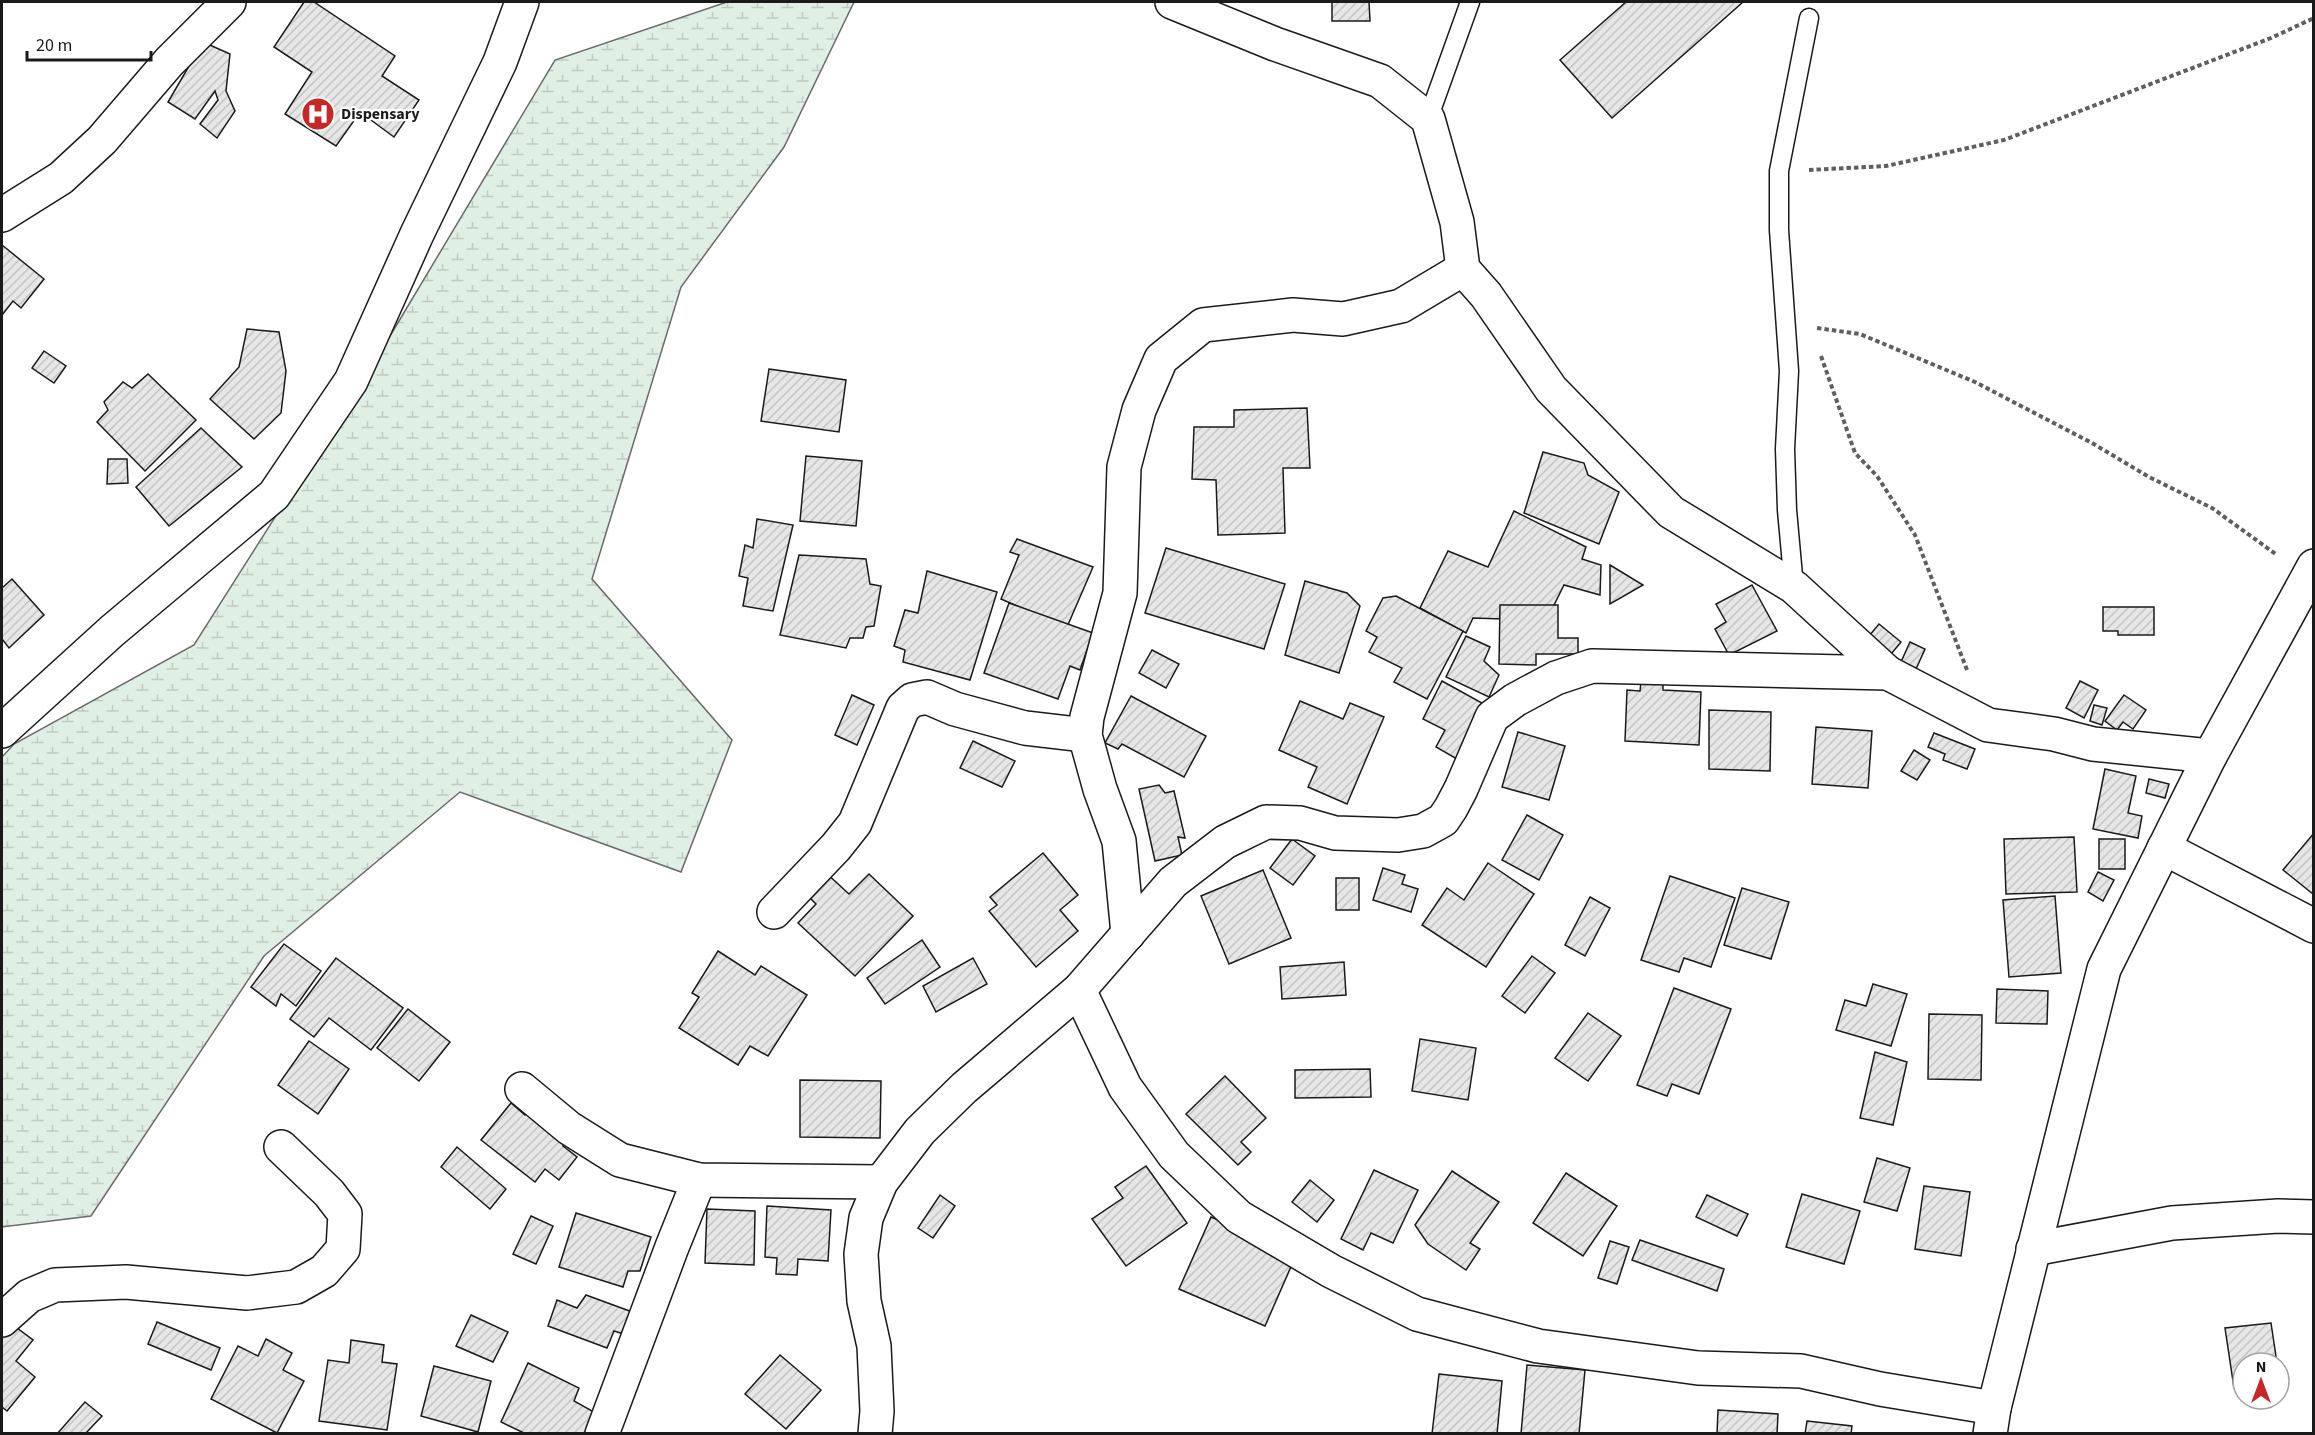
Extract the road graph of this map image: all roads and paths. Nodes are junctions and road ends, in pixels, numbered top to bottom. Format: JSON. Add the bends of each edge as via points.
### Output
{"nodes":[{"id":1,"x":229,"y":2,"type":"edge"},
{"id":2,"x":522,"y":2,"type":"edge"},
{"id":3,"x":1172,"y":2,"type":"edge"},
{"id":4,"x":1470,"y":2,"type":"edge"},
{"id":5,"x":1809,"y":18,"type":"dead end"},
{"id":6,"x":2313,"y":18,"type":"edge"},
{"id":7,"x":1428,"y":119,"type":"junction"},
{"id":8,"x":1779,"y":171,"type":"junction"},
{"id":9,"x":2,"y":215,"type":"edge"},
{"id":10,"x":1464,"y":269,"type":"junction"},
{"id":11,"x":1786,"y":325,"type":"junction"},
{"id":12,"x":1811,"y":327,"type":"junction"},
{"id":13,"x":2309,"y":574,"type":"edge"},
{"id":14,"x":1794,"y":587,"type":"junction"},
{"id":15,"x":1888,"y":673,"type":"junction"},
{"id":16,"x":1988,"y":725,"type":"junction"},
{"id":17,"x":2,"y":731,"type":"edge"},
{"id":18,"x":1085,"y":735,"type":"junction"},
{"id":19,"x":2210,"y":756,"type":"junction"},
{"id":20,"x":2164,"y":848,"type":"junction"},
{"id":21,"x":774,"y":912,"type":"dead end"},
{"id":22,"x":2313,"y":926,"type":"edge"},
{"id":23,"x":1128,"y":934,"type":"junction"},
{"id":24,"x":1079,"y":990,"type":"junction"},
{"id":25,"x":522,"y":1089,"type":"dead end"},
{"id":26,"x":281,"y":1147,"type":"dead end"},
{"id":27,"x":699,"y":1180,"type":"junction"},
{"id":28,"x":881,"y":1182,"type":"junction"},
{"id":29,"x":2313,"y":1217,"type":"edge"},
{"id":30,"x":2033,"y":1250,"type":"junction"},
{"id":31,"x":2,"y":1320,"type":"edge"},
{"id":32,"x":1992,"y":1421,"type":"edge"},
{"id":33,"x":602,"y":1434,"type":"edge"},
{"id":34,"x":875,"y":1434,"type":"edge"}],
"edges":[{"from":1,"to":9,"type":"street","via":[[102,140],[61,178]]},
{"from":2,"to":17,"type":"street","via":[[500,62],[351,381],[274,495],[112,631]]},
{"from":3,"to":7,"type":"street","via":[[1380,81]]},
{"from":4,"to":7,"type":"lane"},
{"from":5,"to":8,"type":"lane"},
{"from":6,"to":8,"type":"path","via":[[2271,38],[2004,140],[1886,166]]},
{"from":7,"to":10,"type":"street","via":[[1457,222]]},
{"from":8,"to":11,"type":"lane"},
{"from":10,"to":14,"type":"street","via":[[1551,389],[1671,512]]},
{"from":10,"to":18,"type":"street","via":[[1401,306],[1343,319],[1293,315],[1203,325],[1161,359],[1139,410],[1124,467],[1120,593]]},
{"from":11,"to":12,"type":"path"},
{"from":11,"to":14,"type":"lane","via":[[1789,371],[1785,449]]},
{"from":12,"to":13,"type":"path","via":[[1860,334],[1975,382],[2212,508]]},
{"from":12,"to":16,"type":"path","via":[[1855,453],[1877,476],[1915,535]]},
{"from":13,"to":19,"type":"street"},
{"from":14,"to":15,"type":"street"},
{"from":15,"to":16,"type":"street"},
{"from":15,"to":23,"type":"street","via":[[1592,666],[1556,678],[1492,717],[1443,820],[1423,831],[1398,835],[1335,833],[1300,823],[1266,822],[1225,842],[1173,882]]},
{"from":16,"to":19,"type":"street","via":[[2093,744]]},
{"from":18,"to":21,"type":"street","via":[[1026,728],[927,697],[912,700],[903,708],[855,823]]},
{"from":18,"to":23,"type":"street","via":[[1119,841]]},
{"from":19,"to":20,"type":"street"},
{"from":20,"to":22,"type":"street"},
{"from":20,"to":30,"type":"street","via":[[2104,969]]},
{"from":23,"to":24,"type":"street"},
{"from":24,"to":28,"type":"street","via":[[964,1088],[920,1131]]},
{"from":24,"to":32,"type":"street","via":[[1125,1087],[1174,1155],[1239,1216],[1331,1271],[1417,1314],[1538,1346],[1698,1368],[1801,1371]]},
{"from":25,"to":27,"type":"street","via":[[569,1128],[620,1160]]},
{"from":26,"to":31,"type":"street","via":[[345,1214],[343,1249],[324,1271],[296,1287],[247,1293],[126,1282],[56,1285],[29,1296]]},
{"from":27,"to":28,"type":"street"},
{"from":27,"to":33,"type":"street"},
{"from":28,"to":34,"type":"street","via":[[866,1218],[861,1254],[864,1301],[874,1346]]},
{"from":29,"to":30,"type":"street","via":[[2172,1223]]},
{"from":30,"to":32,"type":"street"}]}
